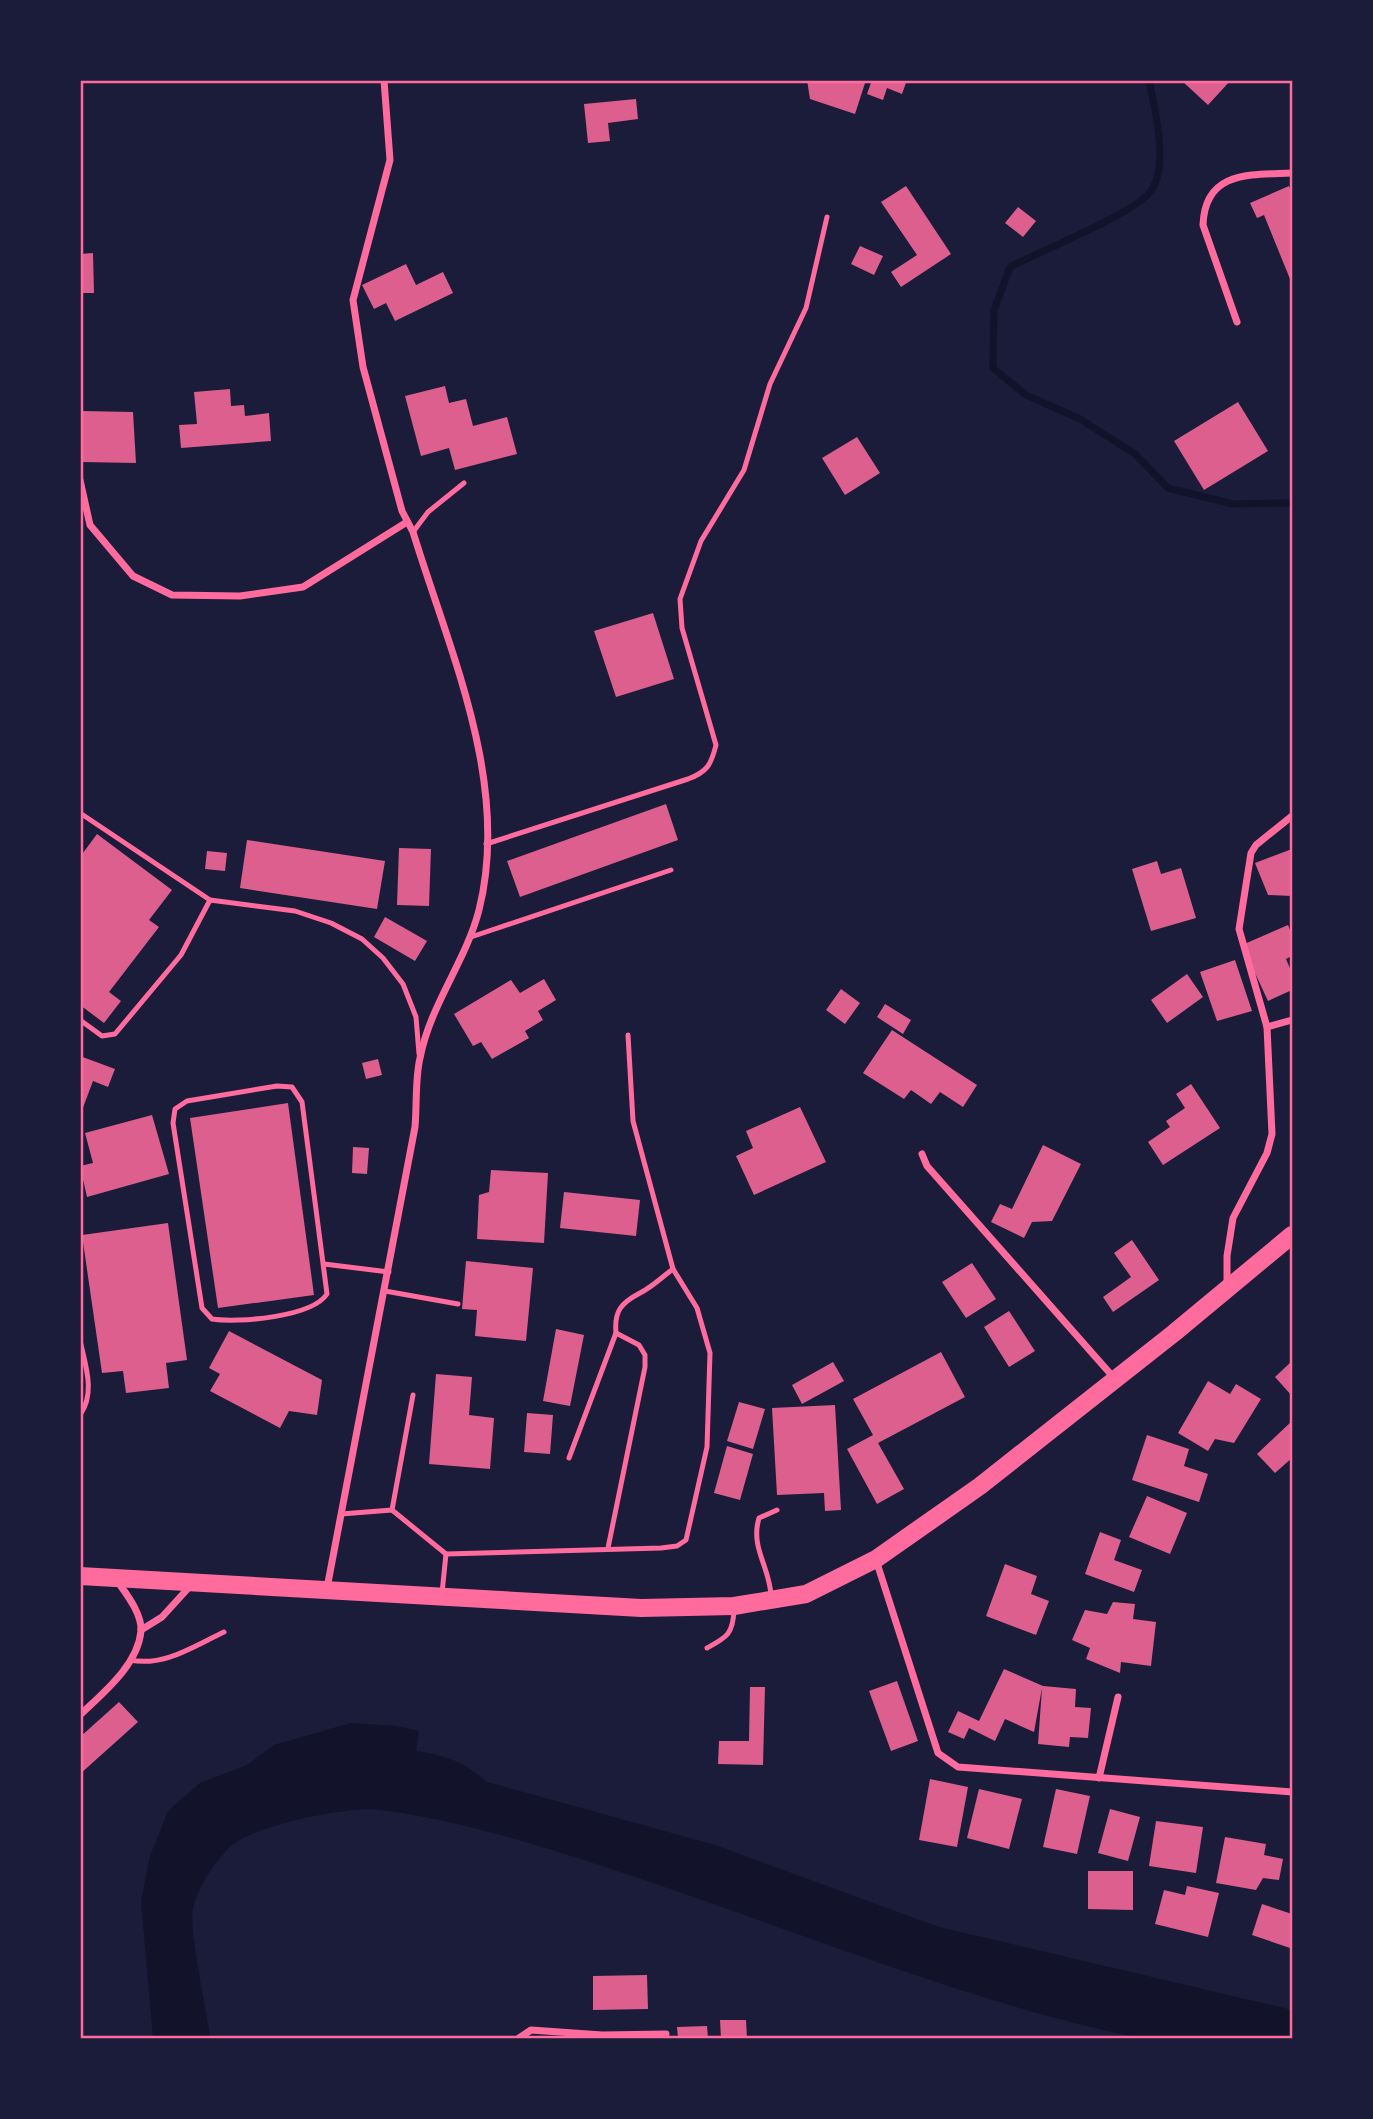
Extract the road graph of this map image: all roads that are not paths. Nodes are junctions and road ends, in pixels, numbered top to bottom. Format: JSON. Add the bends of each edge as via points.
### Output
{"nodes":[{"id":1,"x":384,"y":80,"type":"edge"},
{"id":2,"x":1293,"y":173,"type":"edge"},
{"id":3,"x":827,"y":216,"type":"dead end"},
{"id":4,"x":1237,"y":322,"type":"dead end"},
{"id":5,"x":80,"y":480,"type":"edge"},
{"id":6,"x":464,"y":482,"type":"dead end"},
{"id":7,"x":80,"y":521,"type":"edge"},
{"id":8,"x":407,"y":522,"type":"junction"},
{"id":9,"x":90,"y":525,"type":"junction"},
{"id":10,"x":413,"y":531,"type":"junction"},
{"id":11,"x":80,"y":813,"type":"edge"},
{"id":12,"x":1293,"y":816,"type":"edge"},
{"id":13,"x":486,"y":844,"type":"junction"},
{"id":14,"x":671,"y":870,"type":"dead end"},
{"id":15,"x":210,"y":900,"type":"junction"},
{"id":16,"x":471,"y":937,"type":"junction"},
{"id":17,"x":80,"y":1020,"type":"edge"},
{"id":18,"x":1293,"y":1020,"type":"edge"},
{"id":19,"x":1267,"y":1027,"type":"junction"},
{"id":20,"x":628,"y":1035,"type":"dead end"},
{"id":21,"x":420,"y":1057,"type":"junction"},
{"id":22,"x":922,"y":1154,"type":"dead end"},
{"id":23,"x":1293,"y":1235,"type":"edge"},
{"id":24,"x":324,"y":1264,"type":"junction"},
{"id":25,"x":673,"y":1269,"type":"junction"},
{"id":26,"x":388,"y":1272,"type":"junction"},
{"id":27,"x":1227,"y":1288,"type":"junction"},
{"id":28,"x":385,"y":1291,"type":"junction"},
{"id":29,"x":458,"y":1304,"type":"dead end"},
{"id":30,"x":617,"y":1334,"type":"junction"},
{"id":31,"x":80,"y":1340,"type":"edge"},
{"id":32,"x":1115,"y":1380,"type":"junction"},
{"id":33,"x":413,"y":1395,"type":"dead end"},
{"id":34,"x":80,"y":1415,"type":"edge"},
{"id":35,"x":569,"y":1458,"type":"dead end"},
{"id":36,"x":392,"y":1510,"type":"junction"},
{"id":37,"x":778,"y":1510,"type":"dead end"},
{"id":38,"x":341,"y":1514,"type":"junction"},
{"id":39,"x":608,"y":1548,"type":"junction"},
{"id":40,"x":446,"y":1554,"type":"junction"},
{"id":41,"x":876,"y":1559,"type":"junction"},
{"id":42,"x":80,"y":1576,"type":"edge"},
{"id":43,"x":116,"y":1578,"type":"junction"},
{"id":44,"x":194,"y":1582,"type":"junction"},
{"id":45,"x":327,"y":1588,"type":"junction"},
{"id":46,"x":442,"y":1596,"type":"junction"},
{"id":47,"x":771,"y":1602,"type":"junction"},
{"id":48,"x":734,"y":1606,"type":"junction"},
{"id":49,"x":141,"y":1630,"type":"junction"},
{"id":50,"x":224,"y":1632,"type":"dead end"},
{"id":51,"x":707,"y":1648,"type":"dead end"},
{"id":52,"x":130,"y":1660,"type":"junction"},
{"id":53,"x":1118,"y":1697,"type":"dead end"},
{"id":54,"x":80,"y":1715,"type":"edge"},
{"id":55,"x":1099,"y":1778,"type":"junction"},
{"id":56,"x":1293,"y":1792,"type":"edge"},
{"id":57,"x":666,"y":2034,"type":"dead end"},
{"id":58,"x":519,"y":2039,"type":"edge"}],
"edges":[{"from":1,"to":8,"type":"street","via":[[390,160],[353,300],[363,367]]},
{"from":2,"to":4,"type":"street","via":[[1234,177],[1217,187],[1204,212],[1203,225]]},
{"from":3,"to":13,"type":"lane","via":[[806,308],[770,384],[744,470],[701,541],[680,600],[682,628],[716,745],[712,764],[688,779]]},
{"from":5,"to":9,"type":"street"},
{"from":6,"to":10,"type":"lane"},
{"from":7,"to":9,"type":"street"},
{"from":8,"to":9,"type":"street","via":[[303,587],[240,596],[172,596],[133,576]]},
{"from":8,"to":10,"type":"street"},
{"from":10,"to":13,"type":"street","via":[[470,713],[485,797]]},
{"from":11,"to":15,"type":"lane"},
{"from":12,"to":19,"type":"street","via":[[1251,853],[1240,916],[1241,943]]},
{"from":13,"to":16,"type":"street","via":[[485,875]]},
{"from":14,"to":16,"type":"lane"},
{"from":15,"to":17,"type":"lane","via":[[181,955],[115,1034],[102,1036]]},
{"from":15,"to":21,"type":"lane","via":[[295,911],[362,939],[403,984],[416,1017]]},
{"from":16,"to":21,"type":"street","via":[[443,993]]},
{"from":18,"to":19,"type":"street"},
{"from":19,"to":27,"type":"street","via":[[1272,1134],[1233,1218]]},
{"from":20,"to":25,"type":"lane","via":[[633,1121]]},
{"from":21,"to":26,"type":"street","via":[[415,1127]]},
{"from":22,"to":32,"type":"street"},
{"from":23,"to":27,"type":"main road"},
{"from":24,"to":24,"type":"lane","via":[[327,1294],[321,1304],[230,1321],[212,1319],[202,1308],[173,1123],[175,1109],[187,1101],[292,1087],[302,1102]]},
{"from":24,"to":26,"type":"lane"},
{"from":25,"to":30,"type":"lane","via":[[626,1298],[615,1318]]},
{"from":25,"to":39,"type":"lane","via":[[697,1308],[710,1353],[707,1447],[686,1540],[677,1546]]},
{"from":26,"to":28,"type":"street"},
{"from":27,"to":32,"type":"main road"},
{"from":28,"to":29,"type":"lane"},
{"from":28,"to":38,"type":"street"},
{"from":30,"to":35,"type":"lane"},
{"from":30,"to":39,"type":"lane","via":[[639,1345],[645,1367]]},
{"from":31,"to":34,"type":"lane","via":[[89,1383]]},
{"from":32,"to":41,"type":"main road","via":[[980,1486]]},
{"from":33,"to":36,"type":"lane"},
{"from":36,"to":38,"type":"lane"},
{"from":36,"to":40,"type":"lane"},
{"from":37,"to":47,"type":"lane","via":[[759,1518],[754,1533],[757,1551],[771,1578]]},
{"from":38,"to":45,"type":"street"},
{"from":39,"to":40,"type":"lane"},
{"from":40,"to":46,"type":"lane"},
{"from":41,"to":47,"type":"main road","via":[[806,1594]]},
{"from":41,"to":55,"type":"street","via":[[938,1753],[945,1761],[958,1767]]},
{"from":42,"to":43,"type":"main road"},
{"from":43,"to":44,"type":"main road"},
{"from":43,"to":49,"type":"street","via":[[133,1602]]},
{"from":44,"to":45,"type":"main road"},
{"from":44,"to":49,"type":"street","via":[[162,1617]]},
{"from":45,"to":46,"type":"main road"},
{"from":46,"to":48,"type":"main road","via":[[641,1608]]},
{"from":47,"to":48,"type":"main road"},
{"from":48,"to":51,"type":"lane","via":[[734,1629]]},
{"from":49,"to":52,"type":"street"},
{"from":50,"to":52,"type":"lane","via":[[161,1661]]},
{"from":52,"to":54,"type":"street"},
{"from":53,"to":55,"type":"street"},
{"from":55,"to":56,"type":"street"},
{"from":57,"to":58,"type":"street","via":[[531,2030]]}]}
